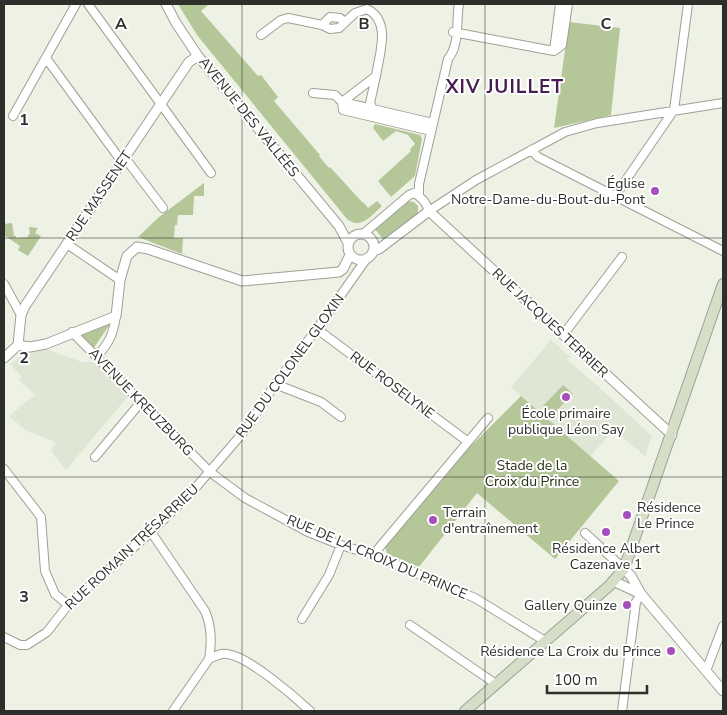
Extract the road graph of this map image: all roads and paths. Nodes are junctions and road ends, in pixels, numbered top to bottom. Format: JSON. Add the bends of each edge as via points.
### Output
{"nodes":[{"id":1,"x":76,"y":4,"type":"edge"},
{"id":2,"x":88,"y":4,"type":"edge"},
{"id":3,"x":166,"y":4,"type":"edge"},
{"id":4,"x":560,"y":4,"type":"edge"},
{"id":5,"x":568,"y":4,"type":"edge"},
{"id":6,"x":688,"y":4,"type":"edge"},
{"id":7,"x":458,"y":7,"type":"edge"},
{"id":8,"x":345,"y":22,"type":"junction"},
{"id":9,"x":322,"y":25,"type":"junction"},
{"id":10,"x":454,"y":32,"type":"junction"},
{"id":11,"x":261,"y":35,"type":"dead end"},
{"id":12,"x":554,"y":51,"type":"junction"},
{"id":13,"x":198,"y":56,"type":"junction"},
{"id":14,"x":46,"y":58,"type":"junction"},
{"id":15,"x":376,"y":76,"type":"junction"},
{"id":16,"x":314,"y":93,"type":"dead end"},
{"id":17,"x":342,"y":102,"type":"junction"},
{"id":18,"x":723,"y":103,"type":"edge"},
{"id":19,"x":161,"y":105,"type":"junction"},
{"id":20,"x":372,"y":109,"type":"junction"},
{"id":21,"x":674,"y":110,"type":"junction"},
{"id":22,"x":13,"y":116,"type":"dead end"},
{"id":23,"x":432,"y":127,"type":"junction"},
{"id":24,"x":531,"y":150,"type":"junction"},
{"id":25,"x":123,"y":160,"type":"junction"},
{"id":26,"x":211,"y":173,"type":"dead end"},
{"id":27,"x":416,"y":194,"type":"junction"},
{"id":28,"x":615,"y":196,"type":"junction"},
{"id":29,"x":163,"y":208,"type":"dead end"},
{"id":30,"x":429,"y":211,"type":"junction"},
{"id":31,"x":339,"y":226,"type":"junction"},
{"id":32,"x":358,"y":235,"type":"junction"},
{"id":33,"x":67,"y":244,"type":"junction"},
{"id":34,"x":348,"y":244,"type":"junction"},
{"id":35,"x":373,"y":251,"type":"junction"},
{"id":36,"x":723,"y":251,"type":"edge"},
{"id":37,"x":350,"y":255,"type":"junction"},
{"id":38,"x":622,"y":257,"type":"dead end"},
{"id":39,"x":367,"y":258,"type":"junction"},
{"id":40,"x":120,"y":280,"type":"junction"},
{"id":41,"x":4,"y":284,"type":"edge"},
{"id":42,"x":723,"y":284,"type":"edge"},
{"id":43,"x":721,"y":300,"type":"edge"},
{"id":44,"x":21,"y":315,"type":"junction"},
{"id":45,"x":116,"y":316,"type":"junction"},
{"id":46,"x":317,"y":329,"type":"junction"},
{"id":47,"x":72,"y":332,"type":"junction"},
{"id":48,"x":563,"y":335,"type":"junction"},
{"id":49,"x":18,"y":345,"type":"junction"},
{"id":50,"x":97,"y":356,"type":"junction"},
{"id":51,"x":4,"y":358,"type":"edge"},
{"id":52,"x":275,"y":384,"type":"junction"},
{"id":53,"x":141,"y":402,"type":"junction"},
{"id":54,"x":341,"y":417,"type":"dead end"},
{"id":55,"x":488,"y":418,"type":"dead end"},
{"id":56,"x":672,"y":436,"type":"junction"},
{"id":57,"x":467,"y":441,"type":"junction"},
{"id":58,"x":95,"y":457,"type":"dead end"},
{"id":59,"x":4,"y":469,"type":"edge"},
{"id":60,"x":210,"y":472,"type":"junction"},
{"id":61,"x":151,"y":532,"type":"junction"},
{"id":62,"x":585,"y":532,"type":"dead end"},
{"id":63,"x":342,"y":545,"type":"junction"},
{"id":64,"x":373,"y":555,"type":"junction"},
{"id":65,"x":624,"y":569,"type":"junction"},
{"id":66,"x":613,"y":581,"type":"junction"},
{"id":67,"x":641,"y":594,"type":"junction"},
{"id":68,"x":68,"y":605,"type":"junction"},
{"id":69,"x":302,"y":620,"type":"dead end"},
{"id":70,"x":410,"y":626,"type":"dead end"},
{"id":71,"x":723,"y":626,"type":"edge"},
{"id":72,"x":4,"y":638,"type":"edge"},
{"id":73,"x":545,"y":641,"type":"junction"},
{"id":74,"x":209,"y":659,"type":"junction"},
{"id":75,"x":706,"y":671,"type":"junction"},
{"id":76,"x":496,"y":684,"type":"junction"},
{"id":77,"x":723,"y":691,"type":"edge"},
{"id":78,"x":173,"y":711,"type":"edge"},
{"id":79,"x":310,"y":711,"type":"edge"},
{"id":80,"x":466,"y":711,"type":"edge"},
{"id":81,"x":622,"y":711,"type":"edge"}],
"edges":[{"from":1,"to":14,"type":"street"},
{"from":2,"to":19,"type":"street"},
{"from":3,"to":13,"type":"street","name":"AVENUE DES VALLÉES"},
{"from":4,"to":12,"type":"street"},
{"from":5,"to":12,"type":"street","via":[[562,44]]},
{"from":6,"to":21,"type":"street"},
{"from":7,"to":10,"type":"street"},
{"from":8,"to":9,"type":"street","via":[[334,29]]},
{"from":8,"to":9,"type":"street","via":[[335,16]]},
{"from":8,"to":15,"type":"street","via":[[355,13],[367,9],[380,20],[382,31]]},
{"from":9,"to":11,"type":"street","via":[[288,18]]},
{"from":10,"to":12,"type":"street"},
{"from":10,"to":23,"type":"street","via":[[446,55],[448,59]]},
{"from":13,"to":19,"type":"street","name":"RUE MASSENET","via":[[189,62]]},
{"from":13,"to":31,"type":"street","name":"AVENUE DES VALLÉES"},
{"from":14,"to":22,"type":"street"},
{"from":14,"to":25,"type":"street"},
{"from":15,"to":17,"type":"street"},
{"from":15,"to":20,"type":"street","via":[[370,103]]},
{"from":16,"to":17,"type":"street","via":[[335,95]]},
{"from":17,"to":20,"type":"street"},
{"from":17,"to":23,"type":"street","via":[[342,110]]},
{"from":18,"to":21,"type":"street"},
{"from":19,"to":25,"type":"street","name":"RUE MASSENET"},
{"from":19,"to":26,"type":"street"},
{"from":20,"to":23,"type":"street"},
{"from":21,"to":24,"type":"street","via":[[596,123],[565,132]]},
{"from":21,"to":28,"type":"street"},
{"from":23,"to":27,"type":"street"},
{"from":24,"to":28,"type":"street","via":[[538,158]]},
{"from":24,"to":30,"type":"street"},
{"from":25,"to":29,"type":"street"},
{"from":25,"to":33,"type":"street","name":"RUE MASSENET"},
{"from":27,"to":30,"type":"street"},
{"from":27,"to":32,"type":"street","via":[[409,195]]},
{"from":28,"to":36,"type":"street"},
{"from":30,"to":35,"type":"street"},
{"from":30,"to":48,"type":"street","name":"RUE JACQUES TERRIER"},
{"from":31,"to":32,"type":"street","name":"AVENUE DES VALLÉES"},
{"from":31,"to":34,"type":"street","name":"AVENUE DES VALLÉES"},
{"from":32,"to":34,"type":"street"},
{"from":32,"to":35,"type":"street","via":[[371,238]]},
{"from":33,"to":40,"type":"street"},
{"from":33,"to":44,"type":"street","name":"RUE MASSENET"},
{"from":34,"to":37,"type":"street"},
{"from":35,"to":39,"type":"street"},
{"from":37,"to":39,"type":"street","via":[[358,260]]},
{"from":37,"to":40,"type":"street","via":[[339,272],[242,281],[137,248],[126,256]]},
{"from":38,"to":48,"type":"street"},
{"from":39,"to":46,"type":"street","name":"RUE DU COLONEL GLOXIN"},
{"from":40,"to":45,"type":"street"},
{"from":41,"to":44,"type":"street"},
{"from":42,"to":43,"type":"main road"},
{"from":43,"to":56,"type":"main road"},
{"from":44,"to":49,"type":"street","name":"RUE MASSENET"},
{"from":45,"to":47,"type":"street"},
{"from":45,"to":50,"type":"street","via":[[113,334]]},
{"from":46,"to":52,"type":"street","name":"RUE DU COLONEL GLOXIN"},
{"from":46,"to":57,"type":"street","name":"RUE ROSELYNE"},
{"from":47,"to":49,"type":"street","via":[[46,344]]},
{"from":47,"to":50,"type":"street","name":"AVENUE KREUZBURG"},
{"from":48,"to":56,"type":"street","name":"RUE JACQUES TERRIER"},
{"from":49,"to":51,"type":"street"},
{"from":50,"to":53,"type":"street","name":"AVENUE KREUZBURG"},
{"from":52,"to":54,"type":"street","via":[[321,402]]},
{"from":52,"to":60,"type":"street","name":"RUE DU COLONEL GLOXIN","via":[[247,428]]},
{"from":53,"to":58,"type":"street"},
{"from":53,"to":60,"type":"street","name":"AVENUE KREUZBURG"},
{"from":55,"to":57,"type":"street"},
{"from":56,"to":65,"type":"main road"},
{"from":57,"to":64,"type":"street"},
{"from":59,"to":68,"type":"street","via":[[41,516],[45,571],[55,594]]},
{"from":60,"to":61,"type":"street","name":"RUE ROMAIN TRÉSARRIEU"},
{"from":60,"to":63,"type":"street","name":"RUE DE LA CROIX DU PRINCE","via":[[246,498],[308,532]]},
{"from":61,"to":68,"type":"street","name":"RUE ROMAIN TRÉSARRIEU"},
{"from":61,"to":74,"type":"street","via":[[210,623]]},
{"from":62,"to":65,"type":"street"},
{"from":63,"to":64,"type":"street","name":"RUE DE LA CROIX DU PRINCE"},
{"from":63,"to":69,"type":"street","via":[[329,575]]},
{"from":64,"to":73,"type":"street","name":"RUE DE LA CROIX DU PRINCE","via":[[475,598]]},
{"from":65,"to":66,"type":"main road"},
{"from":65,"to":67,"type":"street"},
{"from":66,"to":67,"type":"street"},
{"from":66,"to":73,"type":"main road"},
{"from":67,"to":75,"type":"street"},
{"from":67,"to":81,"type":"street","via":[[636,602]]},
{"from":68,"to":72,"type":"street","name":"RUE ROMAIN TRÉSARRIEU","via":[[47,632],[27,645]]},
{"from":70,"to":76,"type":"street"},
{"from":71,"to":75,"type":"street"},
{"from":73,"to":76,"type":"main road"},
{"from":74,"to":78,"type":"street"},
{"from":74,"to":79,"type":"street","via":[[227,653],[234,655],[273,680]]},
{"from":75,"to":77,"type":"street"},
{"from":76,"to":80,"type":"main road"}]}
